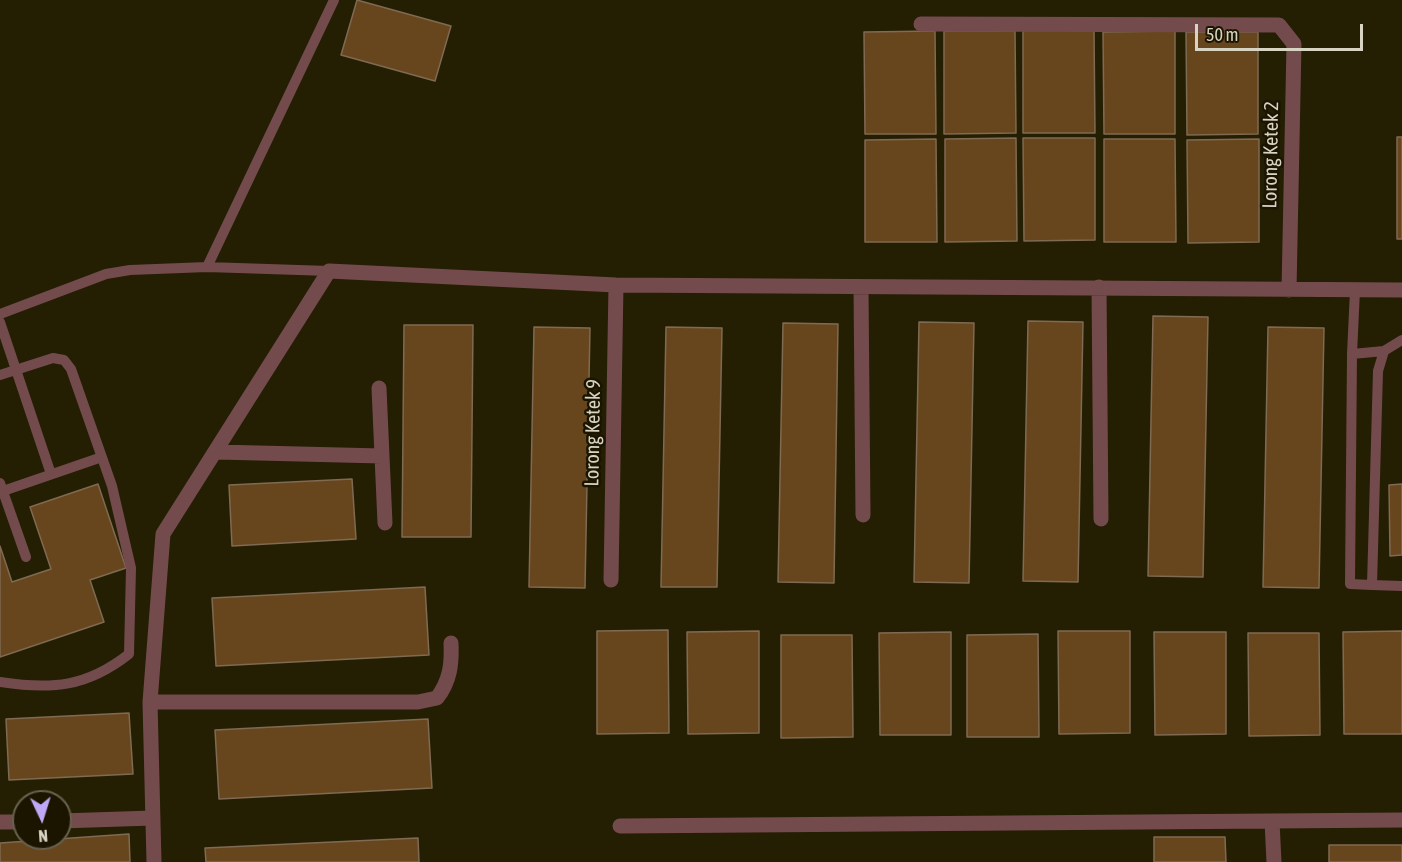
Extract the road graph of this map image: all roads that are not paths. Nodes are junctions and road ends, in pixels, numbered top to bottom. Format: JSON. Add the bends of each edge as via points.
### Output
{"nodes":[{"id":1,"x":334,"y":0,"type":"edge"},
{"id":2,"x":921,"y":24,"type":"dead end"},
{"id":3,"x":207,"y":267,"type":"junction"},
{"id":4,"x":329,"y":271,"type":"junction"},
{"id":5,"x":616,"y":285,"type":"junction"},
{"id":6,"x":861,"y":287,"type":"junction"},
{"id":7,"x":1099,"y":287,"type":"junction"},
{"id":8,"x":1289,"y":290,"type":"junction"},
{"id":9,"x":1355,"y":290,"type":"junction"},
{"id":10,"x":1402,"y":290,"type":"edge"},
{"id":11,"x":0,"y":314,"type":"edge"},
{"id":12,"x":0,"y":322,"type":"edge"},
{"id":13,"x":1402,"y":340,"type":"edge"},
{"id":14,"x":1384,"y":351,"type":"junction"},
{"id":15,"x":1352,"y":354,"type":"junction"},
{"id":16,"x":17,"y":369,"type":"junction"},
{"id":17,"x":0,"y":375,"type":"edge"},
{"id":18,"x":379,"y":388,"type":"dead end"},
{"id":19,"x":217,"y":452,"type":"junction"},
{"id":20,"x":382,"y":456,"type":"junction"},
{"id":21,"x":102,"y":457,"type":"junction"},
{"id":22,"x":51,"y":474,"type":"junction"},
{"id":23,"x":1,"y":487,"type":"edge"},
{"id":24,"x":864,"y":515,"type":"dead end"},
{"id":25,"x":1101,"y":519,"type":"dead end"},
{"id":26,"x":385,"y":523,"type":"dead end"},
{"id":27,"x":26,"y":557,"type":"dead end"},
{"id":28,"x":611,"y":580,"type":"dead end"},
{"id":29,"x":1372,"y":585,"type":"junction"},
{"id":30,"x":1402,"y":586,"type":"edge"},
{"id":31,"x":451,"y":642,"type":"dead end"},
{"id":32,"x":0,"y":682,"type":"edge"},
{"id":33,"x":150,"y":702,"type":"junction"},
{"id":34,"x":153,"y":818,"type":"junction"},
{"id":35,"x":1402,"y":820,"type":"edge"},
{"id":36,"x":72,"y":821,"type":"edge"},
{"id":37,"x":1272,"y":821,"type":"junction"},
{"id":38,"x":620,"y":826,"type":"dead end"},
{"id":39,"x":154,"y":862,"type":"edge"},
{"id":40,"x":1274,"y":862,"type":"edge"}],
"edges":[{"from":1,"to":3,"type":"lane"},
{"from":2,"to":8,"type":"street","name":"Lorong Ketek 2","via":[[1279,26],[1294,45]]},
{"from":3,"to":4,"type":"lane"},
{"from":3,"to":11,"type":"lane","via":[[106,274]]},
{"from":4,"to":5,"type":"street"},
{"from":4,"to":19,"type":"street"},
{"from":5,"to":6,"type":"street"},
{"from":5,"to":28,"type":"street","name":"Lorong Ketek 9"},
{"from":6,"to":7,"type":"street"},
{"from":6,"to":24,"type":"street"},
{"from":7,"to":8,"type":"street"},
{"from":7,"to":25,"type":"street"},
{"from":8,"to":9,"type":"street"},
{"from":9,"to":10,"type":"street"},
{"from":9,"to":15,"type":"lane"},
{"from":12,"to":16,"type":"lane"},
{"from":13,"to":14,"type":"lane"},
{"from":14,"to":15,"type":"lane"},
{"from":14,"to":29,"type":"lane","via":[[1378,371]]},
{"from":15,"to":29,"type":"lane","via":[[1350,584]]},
{"from":16,"to":17,"type":"lane"},
{"from":16,"to":21,"type":"lane","via":[[52,358],[64,360],[71,369]]},
{"from":16,"to":22,"type":"lane"},
{"from":18,"to":20,"type":"street"},
{"from":19,"to":20,"type":"street"},
{"from":19,"to":33,"type":"street","via":[[163,534]]},
{"from":20,"to":26,"type":"street"},
{"from":21,"to":22,"type":"lane"},
{"from":21,"to":32,"type":"lane","via":[[131,568],[129,654],[108,670],[74,685],[29,687]]},
{"from":22,"to":23,"type":"lane"},
{"from":23,"to":27,"type":"lane"},
{"from":29,"to":30,"type":"lane"},
{"from":31,"to":33,"type":"street","via":[[452,664],[447,685],[437,698],[418,702]]},
{"from":33,"to":34,"type":"street"},
{"from":34,"to":36,"type":"street"},
{"from":34,"to":39,"type":"street"},
{"from":35,"to":37,"type":"street"},
{"from":37,"to":38,"type":"street"},
{"from":37,"to":40,"type":"street"}]}
